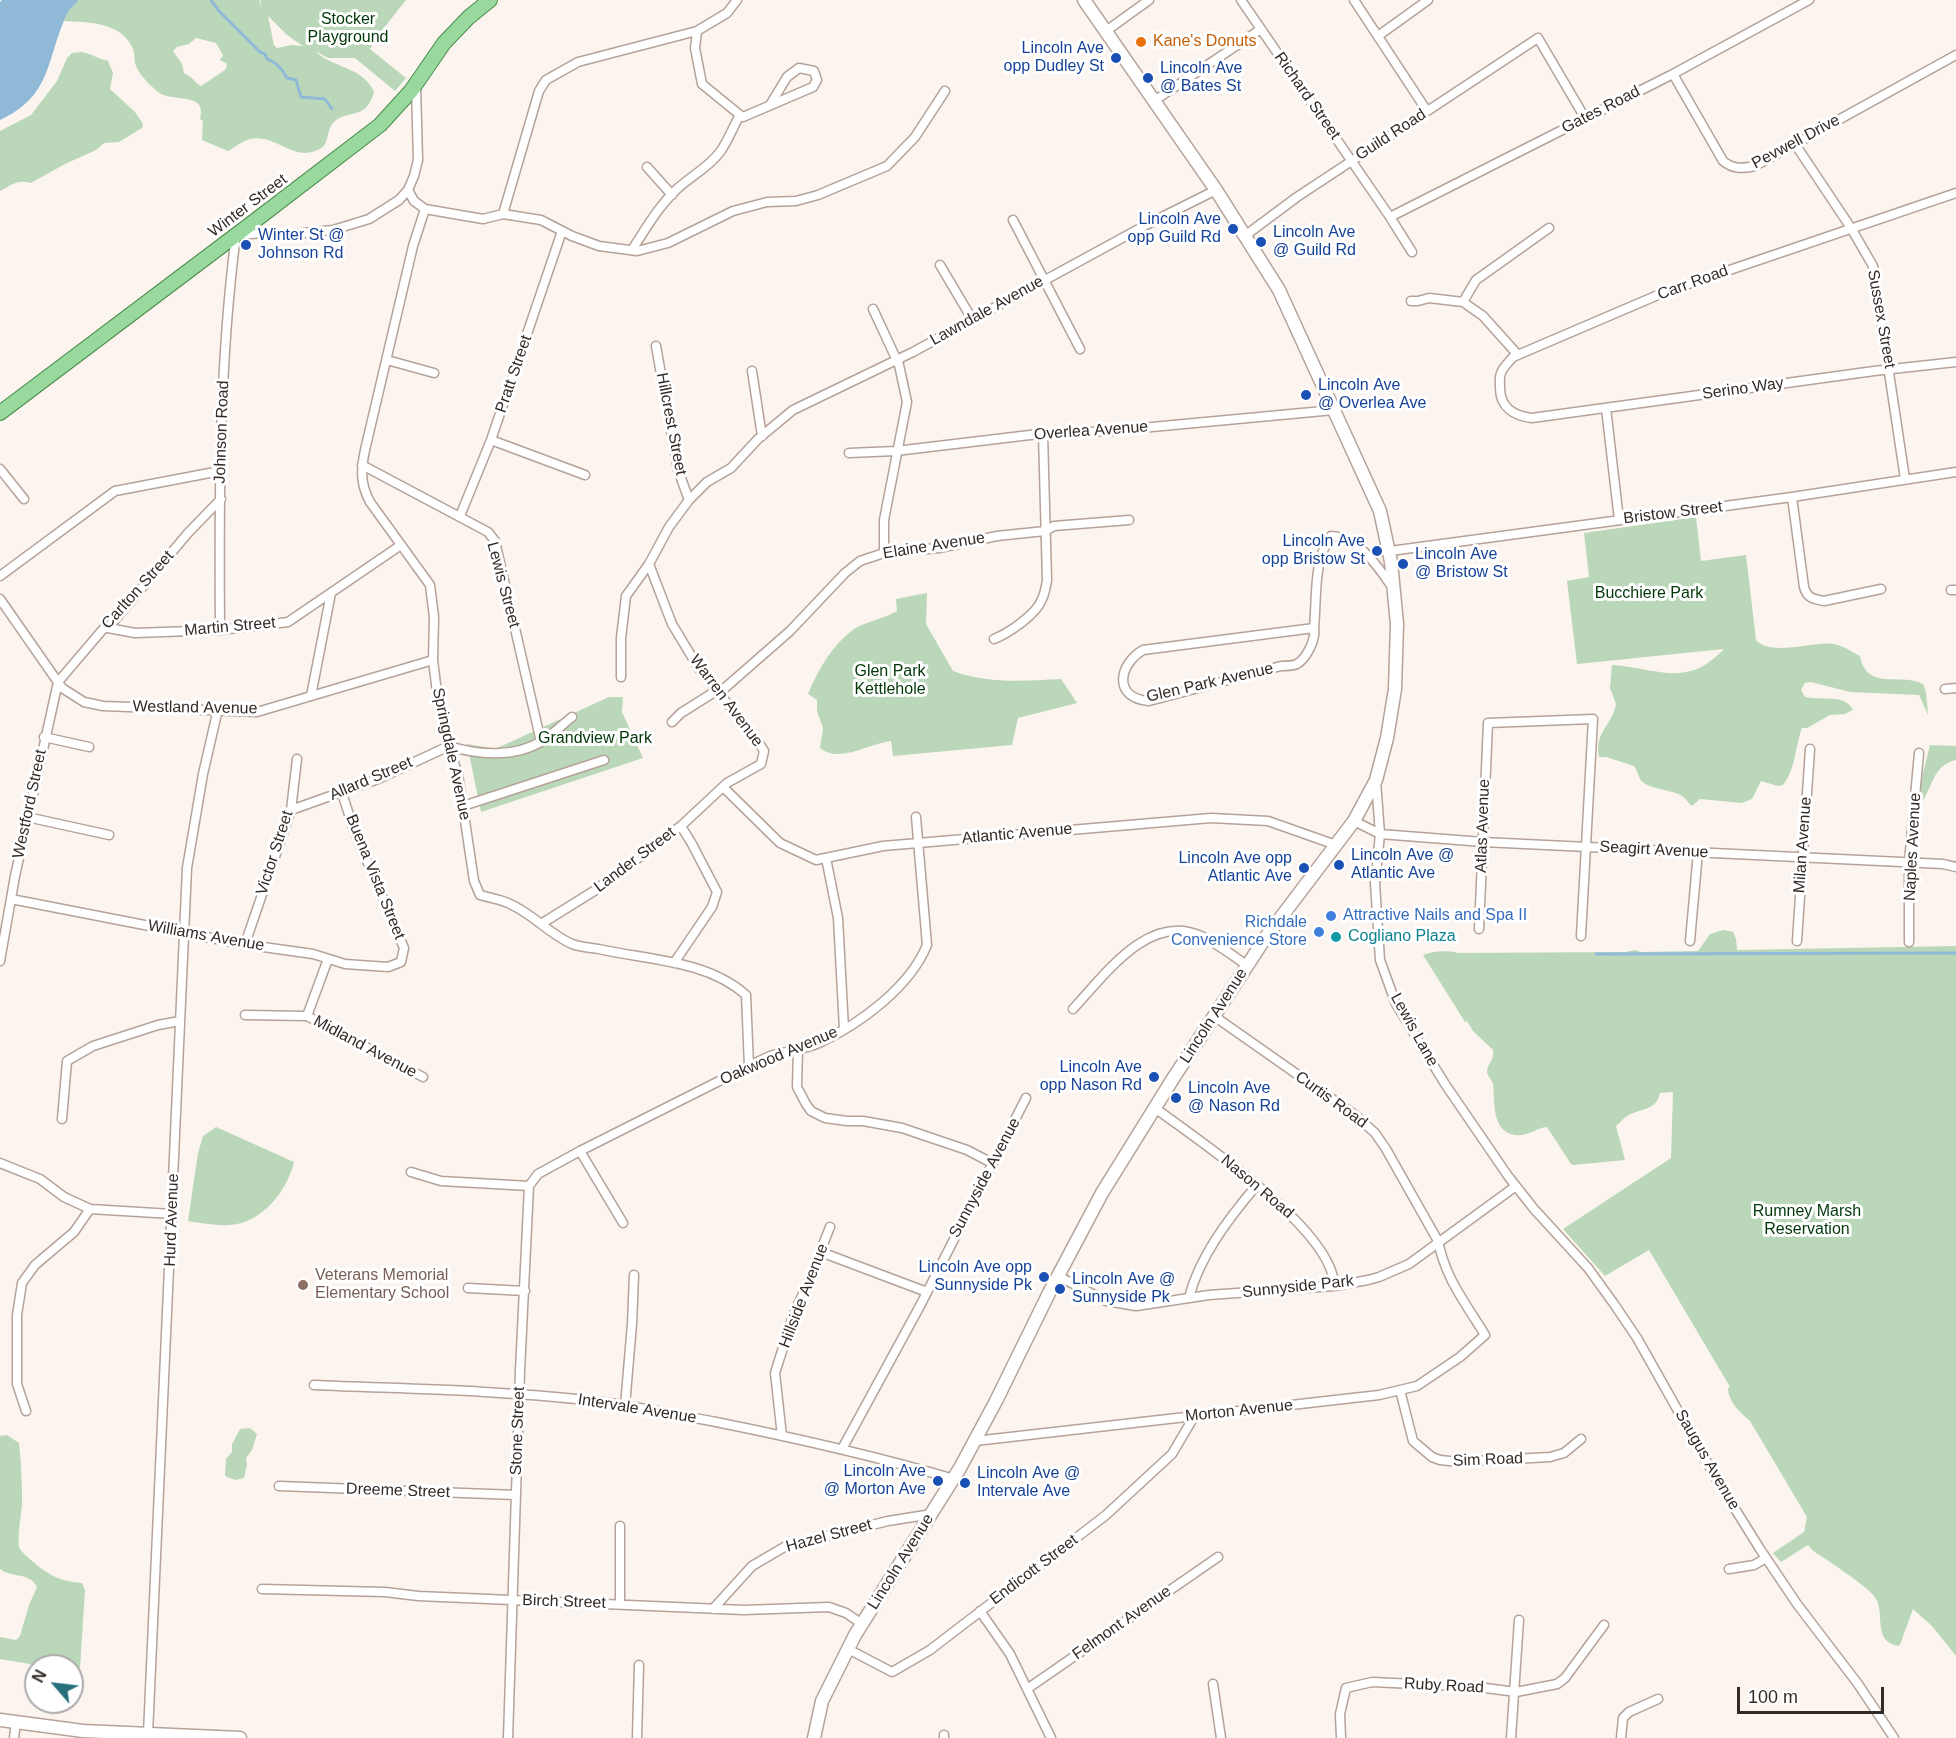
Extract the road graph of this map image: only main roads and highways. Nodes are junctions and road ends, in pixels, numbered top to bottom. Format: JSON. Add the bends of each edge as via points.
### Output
{"nodes":[{"id":1,"x":490,"y":0,"type":"edge"},
{"id":2,"x":1084,"y":0,"type":"edge"},
{"id":3,"x":0,"y":412,"type":"edge"},
{"id":4,"x":0,"y":1720,"type":"edge"},
{"id":5,"x":192,"y":1737,"type":"edge"},
{"id":6,"x":240,"y":1738,"type":"edge"},
{"id":7,"x":814,"y":1738,"type":"edge"}],
"edges":[{"from":1,"to":3,"type":"main road","name":"Winter Street","via":[[444,43],[380,125]]},
{"from":2,"to":7,"type":"main road","name":"Lincoln Avenue","via":[[1246,235],[1279,290],[1334,410],[1380,512],[1390,550],[1397,624],[1395,689],[1376,780],[1354,821],[1300,890],[1214,1016],[1102,1193],[954,1479],[848,1649],[822,1701]]},
{"from":4,"to":5,"type":"main road","via":[[83,1731]]},
{"from":5,"to":6,"type":"main road"}]}
